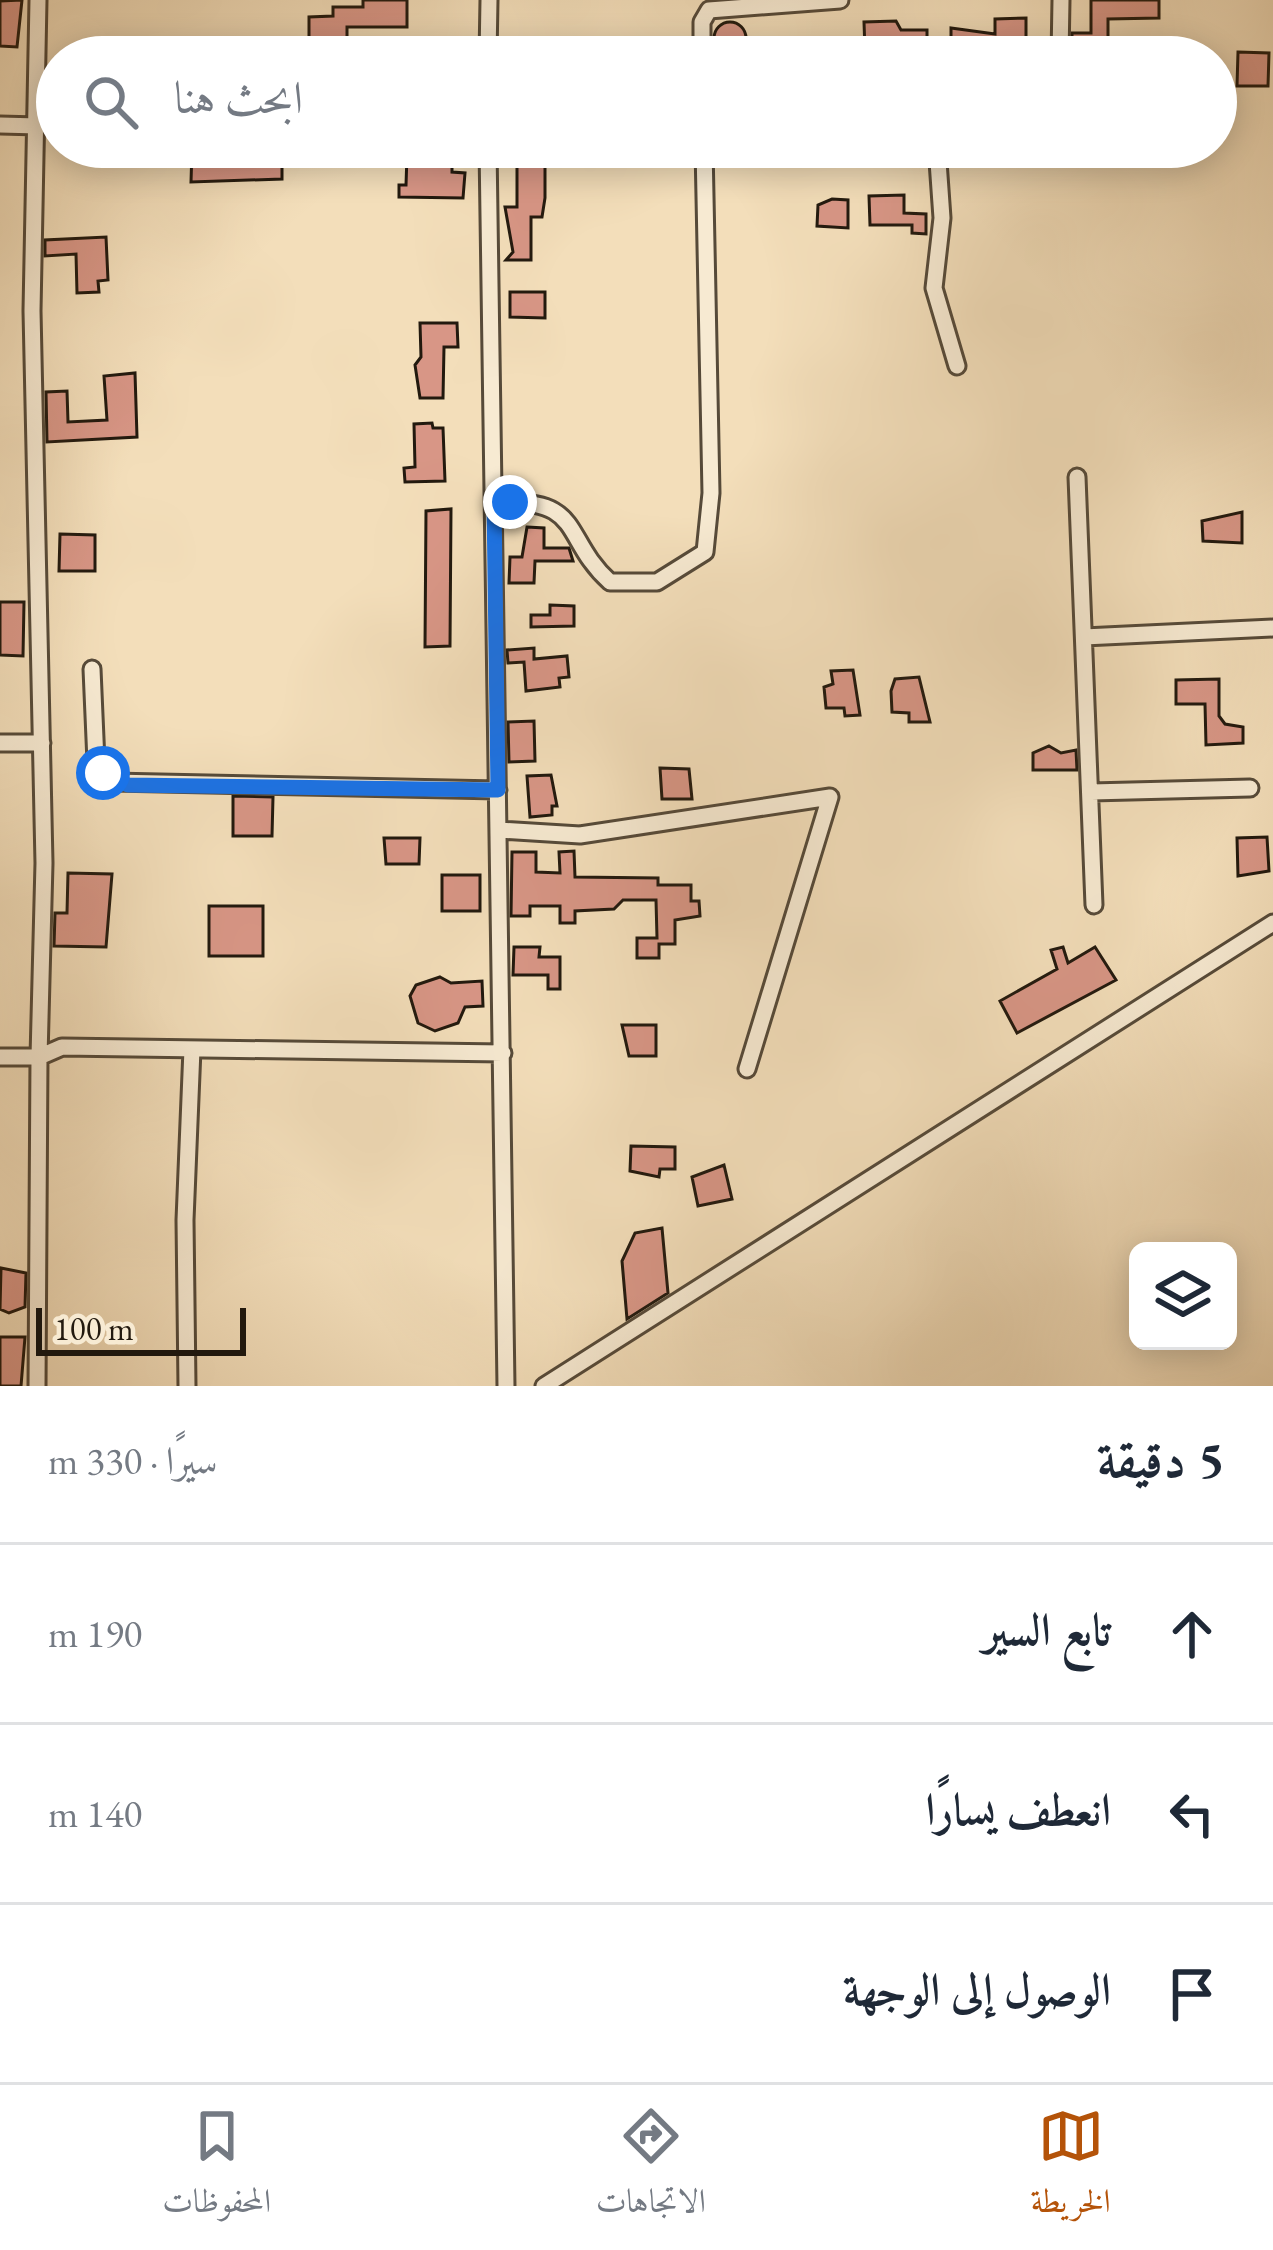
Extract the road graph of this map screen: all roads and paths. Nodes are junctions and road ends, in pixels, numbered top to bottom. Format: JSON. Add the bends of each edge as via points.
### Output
{"nodes":[{"id":1,"x":38,"y":0,"type":"edge"},
{"id":2,"x":489,"y":0,"type":"edge"},
{"id":3,"x":840,"y":0,"type":"edge"},
{"id":4,"x":1061,"y":0,"type":"edge"},
{"id":5,"x":38,"y":36,"type":"edge"},
{"id":6,"x":488,"y":36,"type":"edge"},
{"id":7,"x":702,"y":36,"type":"edge"},
{"id":8,"x":1060,"y":36,"type":"edge"},
{"id":9,"x":0,"y":125,"type":"edge"},
{"id":10,"x":36,"y":126,"type":"edge"},
{"id":11,"x":37,"y":168,"type":"edge"},
{"id":12,"x":488,"y":168,"type":"edge"},
{"id":13,"x":704,"y":168,"type":"edge"},
{"id":14,"x":938,"y":168,"type":"edge"},
{"id":15,"x":957,"y":366,"type":"dead end"},
{"id":16,"x":1077,"y":478,"type":"dead end"},
{"id":17,"x":494,"y":503,"type":"junction"},
{"id":18,"x":1273,"y":628,"type":"edge"},
{"id":19,"x":1084,"y":637,"type":"junction"},
{"id":20,"x":92,"y":669,"type":"dead end"},
{"id":21,"x":0,"y":743,"type":"edge"},
{"id":22,"x":42,"y":743,"type":"junction"},
{"id":23,"x":1250,"y":788,"type":"dead end"},
{"id":24,"x":498,"y":790,"type":"junction"},
{"id":25,"x":1091,"y":792,"type":"junction"},
{"id":26,"x":499,"y":830,"type":"junction"},
{"id":27,"x":1094,"y":905,"type":"dead end"},
{"id":28,"x":1273,"y":922,"type":"edge"},
{"id":29,"x":192,"y":1049,"type":"junction"},
{"id":30,"x":503,"y":1053,"type":"junction"},
{"id":31,"x":0,"y":1057,"type":"edge"},
{"id":32,"x":38,"y":1057,"type":"junction"},
{"id":33,"x":747,"y":1069,"type":"dead end"},
{"id":34,"x":37,"y":1386,"type":"edge"},
{"id":35,"x":187,"y":1386,"type":"edge"},
{"id":36,"x":506,"y":1386,"type":"edge"},
{"id":37,"x":544,"y":1386,"type":"edge"}],
"edges":[{"from":1,"to":5,"type":"street"},
{"from":2,"to":6,"type":"street"},
{"from":3,"to":7,"type":"street","via":[[709,10]]},
{"from":4,"to":8,"type":"street"},
{"from":9,"to":10,"type":"street"},
{"from":11,"to":22,"type":"street"},
{"from":12,"to":17,"type":"street"},
{"from":13,"to":17,"type":"street","via":[[711,494],[705,552],[658,582],[610,582],[566,518],[544,506]]},
{"from":14,"to":15,"type":"street","via":[[934,288]]},
{"from":16,"to":19,"type":"street"},
{"from":17,"to":24,"type":"street"},
{"from":18,"to":19,"type":"street"},
{"from":19,"to":25,"type":"street"},
{"from":20,"to":24,"type":"street","via":[[96,762],[112,782]]},
{"from":21,"to":22,"type":"street"},
{"from":22,"to":32,"type":"street"},
{"from":23,"to":25,"type":"street"},
{"from":24,"to":26,"type":"street"},
{"from":25,"to":27,"type":"street"},
{"from":26,"to":30,"type":"street"},
{"from":26,"to":33,"type":"street","via":[[580,835],[830,796]]},
{"from":28,"to":37,"type":"street"},
{"from":29,"to":30,"type":"street"},
{"from":29,"to":32,"type":"street","via":[[62,1047]]},
{"from":29,"to":35,"type":"street"},
{"from":30,"to":36,"type":"street"},
{"from":31,"to":32,"type":"street"},
{"from":32,"to":34,"type":"street"}]}
